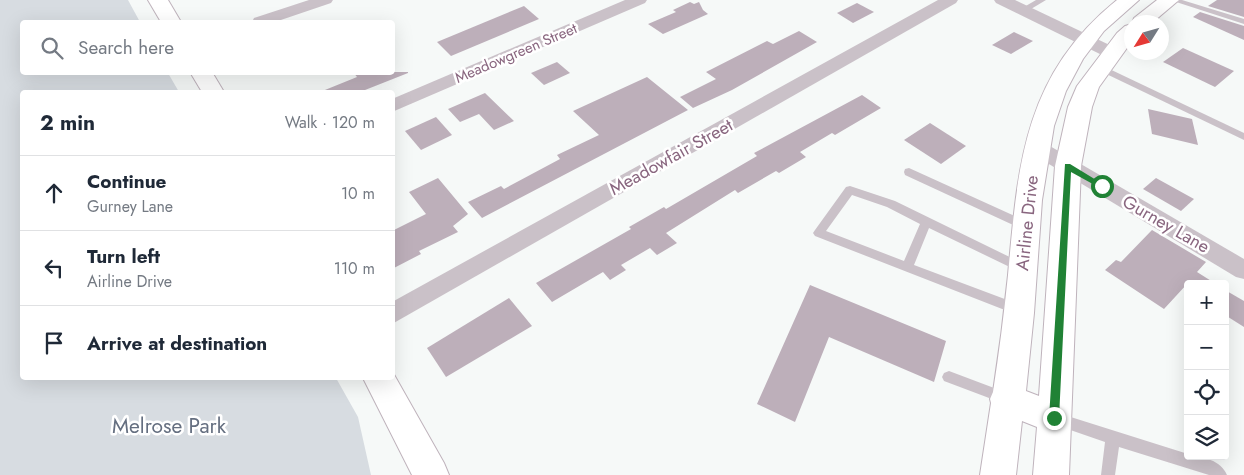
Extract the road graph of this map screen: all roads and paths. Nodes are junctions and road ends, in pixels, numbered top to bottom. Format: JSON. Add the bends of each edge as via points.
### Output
{"nodes":[{"id":1,"x":158,"y":0,"type":"edge"},
{"id":2,"x":325,"y":0,"type":"edge"},
{"id":3,"x":639,"y":0,"type":"edge"},
{"id":4,"x":950,"y":0,"type":"edge"},
{"id":5,"x":1002,"y":0,"type":"edge"},
{"id":6,"x":1042,"y":0,"type":"edge"},
{"id":7,"x":1169,"y":0,"type":"edge"},
{"id":8,"x":1174,"y":0,"type":"edge"},
{"id":9,"x":1129,"y":6,"type":"edge"},
{"id":10,"x":1022,"y":10,"type":"junction"},
{"id":11,"x":170,"y":20,"type":"edge"},
{"id":12,"x":266,"y":20,"type":"edge"},
{"id":13,"x":1244,"y":22,"type":"edge"},
{"id":14,"x":1124,"y":39,"type":"edge"},
{"id":15,"x":1086,"y":41,"type":"junction"},
{"id":16,"x":1106,"y":60,"type":"junction"},
{"id":17,"x":203,"y":75,"type":"edge"},
{"id":18,"x":213,"y":90,"type":"edge"},
{"id":19,"x":395,"y":105,"type":"edge"},
{"id":20,"x":1244,"y":137,"type":"edge"},
{"id":21,"x":1036,"y":147,"type":"junction"},
{"id":22,"x":1068,"y":166,"type":"junction"},
{"id":23,"x":909,"y":172,"type":"dead end"},
{"id":24,"x":926,"y":222,"type":"junction"},
{"id":25,"x":1026,"y":226,"type":"junction"},
{"id":26,"x":907,"y":267,"type":"junction"},
{"id":27,"x":1022,"y":268,"type":"junction"},
{"id":28,"x":1244,"y":270,"type":"edge"},
{"id":29,"x":1019,"y":311,"type":"junction"},
{"id":30,"x":395,"y":312,"type":"edge"},
{"id":31,"x":949,"y":377,"type":"dead end"},
{"id":32,"x":379,"y":380,"type":"edge"},
{"id":33,"x":1006,"y":399,"type":"junction"},
{"id":34,"x":1054,"y":418,"type":"junction"},
{"id":35,"x":1113,"y":438,"type":"junction"},
{"id":36,"x":1112,"y":474,"type":"edge"},
{"id":37,"x":431,"y":475,"type":"edge"},
{"id":38,"x":998,"y":475,"type":"edge"},
{"id":39,"x":1051,"y":475,"type":"edge"},
{"id":40,"x":1220,"y":475,"type":"edge"}],
"edges":[{"from":1,"to":11,"type":"main road"},
{"from":2,"to":12,"type":"street"},
{"from":3,"to":19,"type":"street","name":"Meadowgreen Street"},
{"from":4,"to":30,"type":"street","name":"Meadowfair Street"},
{"from":5,"to":10,"type":"street"},
{"from":6,"to":10,"type":"lane"},
{"from":7,"to":9,"type":"main road","name":"Airline Drive"},
{"from":8,"to":13,"type":"lane"},
{"from":9,"to":15,"type":"main road","name":"Airline Drive","via":[[1098,27]]},
{"from":10,"to":15,"type":"street"},
{"from":14,"to":16,"type":"main road","name":"Airline Drive"},
{"from":15,"to":16,"type":"street"},
{"from":15,"to":21,"type":"main road","name":"Airline Drive","via":[[1062,75],[1050,100]]},
{"from":16,"to":20,"type":"lane"},
{"from":16,"to":22,"type":"main road","name":"Airline Drive","via":[[1088,86],[1080,107]]},
{"from":17,"to":18,"type":"main road"},
{"from":21,"to":22,"type":"street","name":"Gurney Lane"},
{"from":21,"to":25,"type":"main road","name":"Airline Drive"},
{"from":22,"to":28,"type":"street","name":"Gurney Lane"},
{"from":22,"to":34,"type":"main road","name":"Airline Drive"},
{"from":23,"to":25,"type":"lane"},
{"from":24,"to":26,"type":"lane"},
{"from":24,"to":26,"type":"lane","via":[[890,204],[850,190],[819,233]]},
{"from":24,"to":27,"type":"lane"},
{"from":25,"to":27,"type":"main road","name":"Airline Drive"},
{"from":26,"to":29,"type":"lane"},
{"from":27,"to":29,"type":"main road","name":"Airline Drive"},
{"from":29,"to":33,"type":"main road","name":"Airline Drive"},
{"from":31,"to":33,"type":"lane"},
{"from":32,"to":37,"type":"main road"},
{"from":33,"to":34,"type":"main road"},
{"from":33,"to":38,"type":"main road","name":"Airline Drive"},
{"from":34,"to":35,"type":"lane"},
{"from":34,"to":39,"type":"main road","name":"Airline Drive"},
{"from":35,"to":36,"type":"lane"},
{"from":35,"to":40,"type":"lane","via":[[1212,468]]}]}
